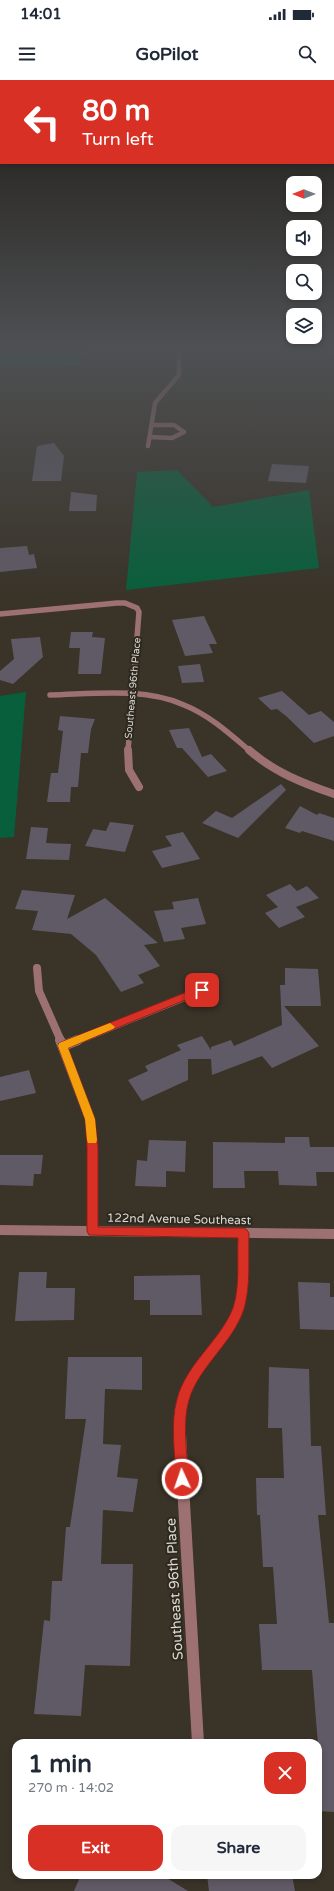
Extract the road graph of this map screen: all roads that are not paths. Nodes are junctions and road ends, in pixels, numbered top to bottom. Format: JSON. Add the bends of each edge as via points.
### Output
{"nodes":[{"id":1,"x":151,"y":433,"type":"edge"},
{"id":2,"x":183,"y":433,"type":"edge"},
{"id":3,"x":150,"y":437,"type":"junction"},
{"id":4,"x":148,"y":446,"type":"dead end"},
{"id":5,"x":0,"y":614,"type":"edge"},
{"id":6,"x":50,"y":695,"type":"dead end"},
{"id":7,"x":131,"y":695,"type":"junction"},
{"id":8,"x":139,"y":787,"type":"dead end"},
{"id":9,"x":334,"y":794,"type":"edge"},
{"id":10,"x":37,"y":968,"type":"dead end"},
{"id":11,"x":202,"y":990,"type":"dead end"},
{"id":12,"x":63,"y":1046,"type":"junction"},
{"id":13,"x":0,"y":1230,"type":"edge"},
{"id":14,"x":93,"y":1231,"type":"junction"},
{"id":15,"x":244,"y":1233,"type":"junction"},
{"id":16,"x":334,"y":1234,"type":"edge"},
{"id":17,"x":198,"y":1739,"type":"edge"}],
"edges":[{"from":1,"to":3,"type":"street"},
{"from":2,"to":3,"type":"street","via":[[172,438]]},
{"from":3,"to":4,"type":"street"},
{"from":5,"to":7,"type":"street","name":"Southeast 96th Place","via":[[117,603],[136,608],[138,612]]},
{"from":6,"to":7,"type":"street"},
{"from":7,"to":8,"type":"street","name":"Southeast 96th Place","via":[[127,758],[129,770]]},
{"from":7,"to":9,"type":"street","via":[[149,696],[183,704],[224,727],[263,761],[281,772]]},
{"from":10,"to":12,"type":"street","via":[[39,991]]},
{"from":11,"to":12,"type":"street"},
{"from":12,"to":14,"type":"street","via":[[90,1119]]},
{"from":13,"to":14,"type":"street","name":"122nd Avenue Southeast"},
{"from":14,"to":15,"type":"street","name":"122nd Avenue Southeast"},
{"from":15,"to":16,"type":"street","name":"122nd Avenue Southeast"},
{"from":15,"to":17,"type":"street","name":"Southeast 96th Place","via":[[238,1310],[193,1378],[183,1398],[180,1414]]}]}
